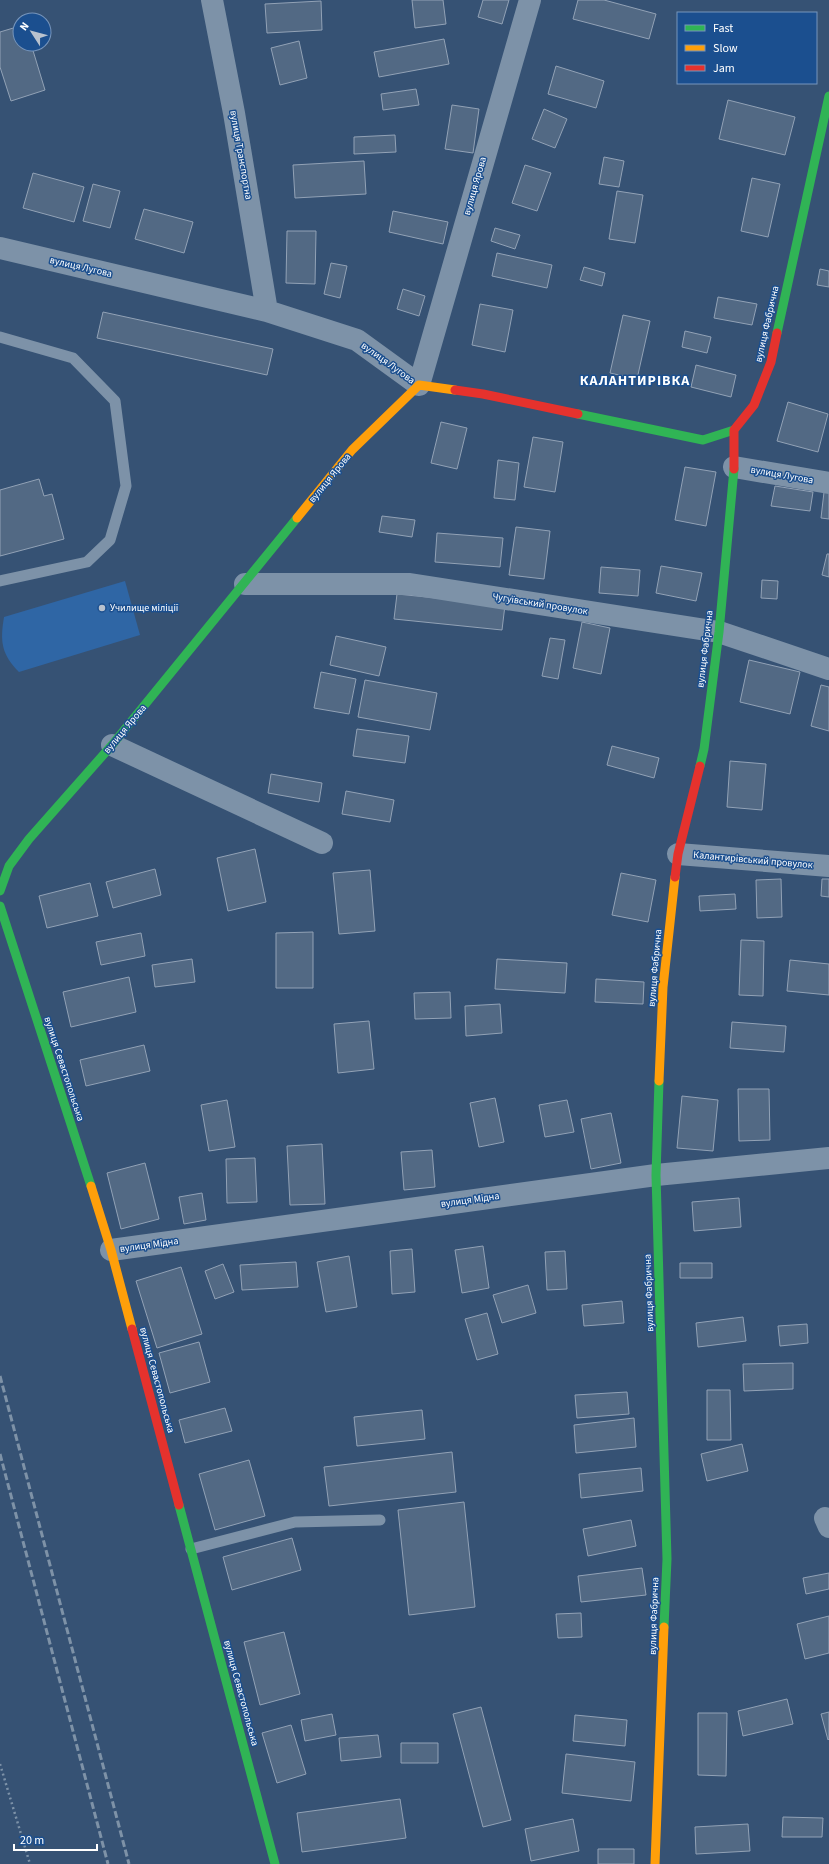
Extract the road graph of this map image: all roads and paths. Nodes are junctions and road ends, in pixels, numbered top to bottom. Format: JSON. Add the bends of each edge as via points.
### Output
{"nodes":[{"id":1,"x":212,"y":0,"type":"edge"},
{"id":2,"x":530,"y":0,"type":"edge"},
{"id":3,"x":829,"y":96,"type":"edge"},
{"id":4,"x":0,"y":248,"type":"edge"},
{"id":5,"x":267,"y":310,"type":"junction"},
{"id":6,"x":0,"y":337,"type":"edge"},
{"id":7,"x":419,"y":385,"type":"junction"},
{"id":8,"x":734,"y":430,"type":"junction"},
{"id":9,"x":734,"y":467,"type":"junction"},
{"id":10,"x":829,"y":483,"type":"edge"},
{"id":11,"x":0,"y":581,"type":"edge"},
{"id":12,"x":245,"y":584,"type":"junction"},
{"id":13,"x":719,"y":632,"type":"junction"},
{"id":14,"x":829,"y":669,"type":"edge"},
{"id":15,"x":112,"y":745,"type":"junction"},
{"id":16,"x":322,"y":843,"type":"dead end"},
{"id":17,"x":678,"y":854,"type":"junction"},
{"id":18,"x":829,"y":866,"type":"edge"},
{"id":19,"x":0,"y":891,"type":"edge"},
{"id":20,"x":0,"y":906,"type":"edge"},
{"id":21,"x":829,"y":1158,"type":"edge"},
{"id":22,"x":656,"y":1175,"type":"junction"},
{"id":23,"x":111,"y":1250,"type":"junction"},
{"id":24,"x":380,"y":1520,"type":"dead end"},
{"id":25,"x":191,"y":1550,"type":"junction"},
{"id":26,"x":0,"y":1764,"type":"edge"},
{"id":27,"x":30,"y":1864,"type":"edge"},
{"id":28,"x":275,"y":1864,"type":"edge"},
{"id":29,"x":655,"y":1864,"type":"edge"}],
"edges":[{"from":1,"to":5,"type":"street","name":"вулиця Транспортна"},
{"from":2,"to":7,"type":"street","name":"вулиця Ярова"},
{"from":3,"to":8,"type":"street","name":"вулиця Фабрична","via":[[771,362],[754,406]]},
{"from":4,"to":5,"type":"street","name":"вулиця Лугова"},
{"from":5,"to":7,"type":"street","name":"вулиця Лугова","via":[[357,340]]},
{"from":6,"to":11,"type":"lane","via":[[73,358],[115,401],[126,486],[110,540],[86,562]]},
{"from":7,"to":8,"type":"street","name":"вулиця Лугова","via":[[483,394],[703,440]]},
{"from":7,"to":12,"type":"street","name":"вулиця Ярова","via":[[352,450]]},
{"from":8,"to":9,"type":"street","name":"вулиця Фабрична"},
{"from":9,"to":10,"type":"street","name":"вулиця Лугова"},
{"from":9,"to":13,"type":"street","name":"вулиця Фабрична"},
{"from":12,"to":13,"type":"street","name":"Чугуївський провулок","via":[[410,584]]},
{"from":12,"to":15,"type":"street","name":"вулиця Ярова"},
{"from":13,"to":14,"type":"street","name":"Чугуївський провулок"},
{"from":13,"to":17,"type":"street","name":"вулиця Фабрична","via":[[704,749]]},
{"from":15,"to":16,"type":"street"},
{"from":15,"to":19,"type":"street","name":"вулиця Ярова","via":[[29,839],[9,866]]},
{"from":17,"to":18,"type":"street","name":"Калантирівський провулок"},
{"from":17,"to":22,"type":"street","name":"вулиця Фабрична","via":[[663,987]]},
{"from":20,"to":23,"type":"street","name":"вулиця Севастопольська"},
{"from":21,"to":22,"type":"street","name":"вулиця Мідна"},
{"from":22,"to":23,"type":"street","name":"вулиця Мідна"},
{"from":22,"to":29,"type":"street","name":"вулиця Фабрична","via":[[667,1559]]},
{"from":23,"to":25,"type":"street","name":"вулиця Севастопольська"},
{"from":24,"to":25,"type":"lane","via":[[295,1522]]},
{"from":25,"to":28,"type":"street","name":"вулиця Севастопольська"},
{"from":26,"to":27,"type":"path"}]}
